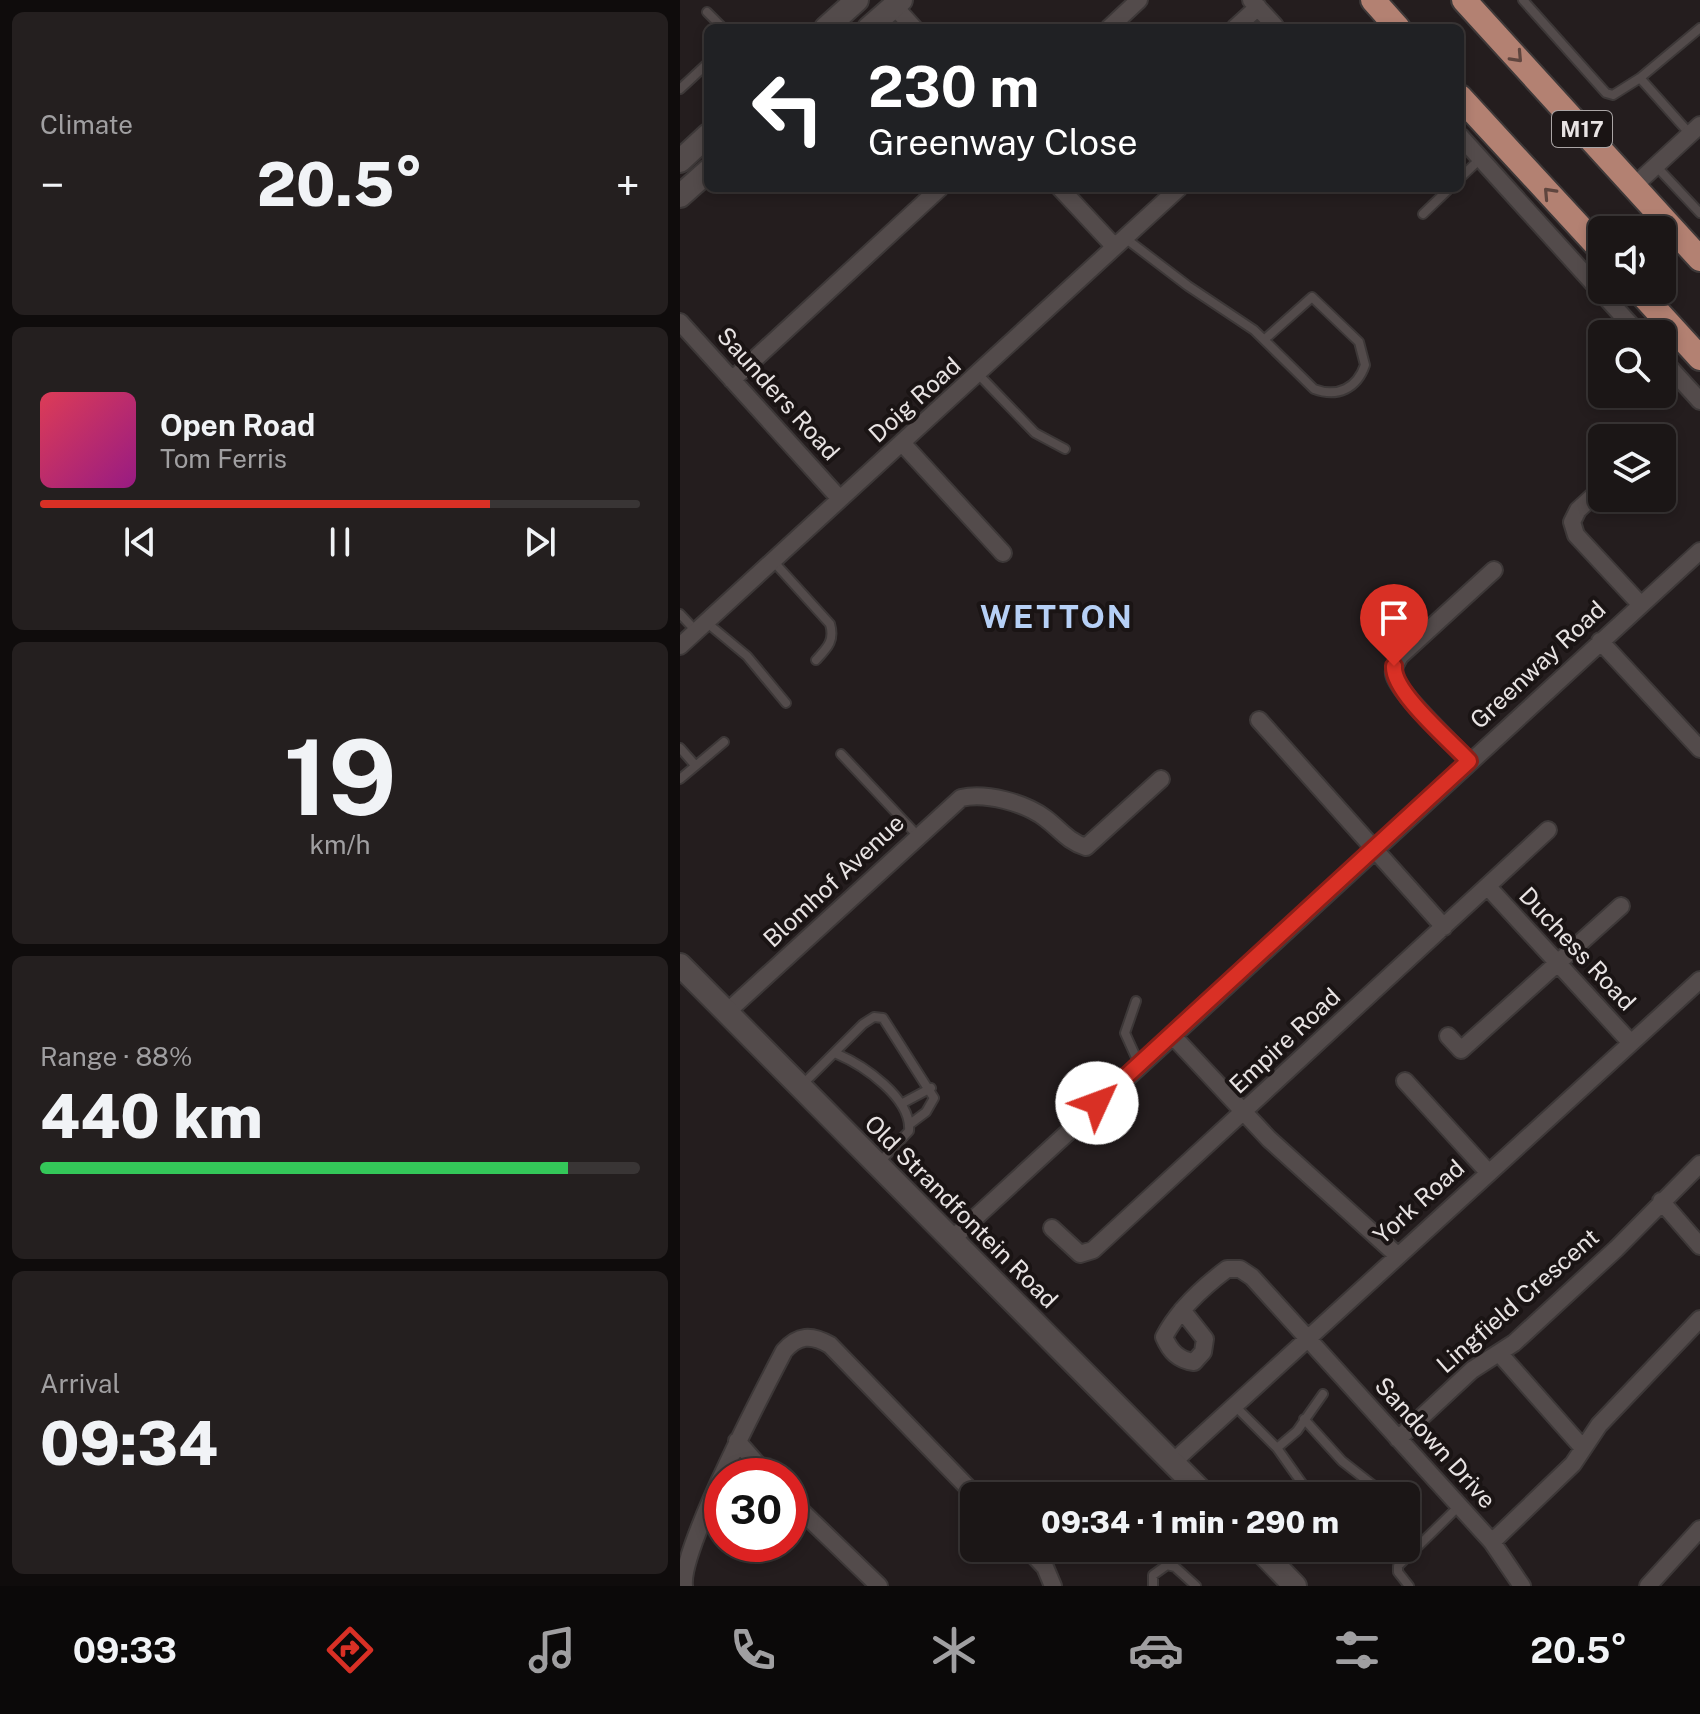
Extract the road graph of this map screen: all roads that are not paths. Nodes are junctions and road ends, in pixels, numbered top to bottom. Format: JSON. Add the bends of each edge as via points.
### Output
{"nodes":[{"id":1,"x":857,"y":0,"type":"edge"},
{"id":2,"x":1139,"y":0,"type":"edge"},
{"id":3,"x":1373,"y":0,"type":"edge"},
{"id":4,"x":1464,"y":0,"type":"edge"},
{"id":5,"x":1523,"y":0,"type":"edge"},
{"id":6,"x":897,"y":3,"type":"edge"},
{"id":7,"x":1255,"y":4,"type":"edge"},
{"id":8,"x":707,"y":12,"type":"dead end"},
{"id":9,"x":719,"y":24,"type":"edge"},
{"id":10,"x":830,"y":24,"type":"edge"},
{"id":11,"x":873,"y":24,"type":"edge"},
{"id":12,"x":911,"y":24,"type":"edge"},
{"id":13,"x":1113,"y":24,"type":"edge"},
{"id":14,"x":1238,"y":24,"type":"edge"},
{"id":15,"x":1273,"y":24,"type":"edge"},
{"id":16,"x":1394,"y":24,"type":"edge"},
{"id":17,"x":1700,"y":28,"type":"edge"},
{"id":18,"x":704,"y":67,"type":"edge"},
{"id":19,"x":1640,"y":78,"type":"junction"},
{"id":20,"x":680,"y":89,"type":"edge"},
{"id":21,"x":1464,"y":101,"type":"edge"},
{"id":22,"x":1695,"y":130,"type":"edge"},
{"id":23,"x":704,"y":139,"type":"edge"},
{"id":24,"x":1464,"y":140,"type":"edge"},
{"id":25,"x":1481,"y":158,"type":"junction"},
{"id":26,"x":680,"y":161,"type":"edge"},
{"id":27,"x":1655,"y":166,"type":"junction"},
{"id":28,"x":1464,"y":174,"type":"edge"},
{"id":29,"x":704,"y":175,"type":"edge"},
{"id":30,"x":1634,"y":186,"type":"junction"},
{"id":31,"x":936,"y":192,"type":"edge"},
{"id":32,"x":1064,"y":192,"type":"edge"},
{"id":33,"x":1175,"y":192,"type":"edge"},
{"id":34,"x":1446,"y":192,"type":"edge"},
{"id":35,"x":680,"y":196,"type":"edge"},
{"id":36,"x":1700,"y":213,"type":"edge"},
{"id":37,"x":1423,"y":214,"type":"dead end"},
{"id":38,"x":1588,"y":236,"type":"edge"},
{"id":39,"x":1119,"y":242,"type":"junction"},
{"id":40,"x":1700,"y":259,"type":"edge"},
{"id":41,"x":1651,"y":304,"type":"edge"},
{"id":42,"x":1626,"y":320,"type":"edge"},
{"id":43,"x":680,"y":322,"type":"edge"},
{"id":44,"x":1265,"y":339,"type":"junction"},
{"id":45,"x":1700,"y":358,"type":"edge"},
{"id":46,"x":1676,"y":374,"type":"edge"},
{"id":47,"x":979,"y":375,"type":"junction"},
{"id":48,"x":732,"y":380,"type":"junction"},
{"id":49,"x":1700,"y":401,"type":"edge"},
{"id":50,"x":903,"y":444,"type":"junction"},
{"id":51,"x":1065,"y":449,"type":"dead end"},
{"id":52,"x":840,"y":499,"type":"junction"},
{"id":53,"x":1588,"y":501,"type":"edge"},
{"id":54,"x":1700,"y":551,"type":"edge"},
{"id":55,"x":1003,"y":553,"type":"dead end"},
{"id":56,"x":772,"y":561,"type":"junction"},
{"id":57,"x":1494,"y":570,"type":"dead end"},
{"id":58,"x":1640,"y":604,"type":"junction"},
{"id":59,"x":680,"y":614,"type":"edge"},
{"id":60,"x":701,"y":626,"type":"junction"},
{"id":61,"x":1600,"y":641,"type":"junction"},
{"id":62,"x":680,"y":646,"type":"edge"},
{"id":63,"x":816,"y":660,"type":"dead end"},
{"id":64,"x":786,"y":703,"type":"dead end"},
{"id":65,"x":1259,"y":720,"type":"dead end"},
{"id":66,"x":724,"y":742,"type":"dead end"},
{"id":67,"x":680,"y":748,"type":"edge"},
{"id":68,"x":1700,"y":749,"type":"edge"},
{"id":69,"x":841,"y":754,"type":"dead end"},
{"id":70,"x":1469,"y":761,"type":"junction"},
{"id":71,"x":695,"y":765,"type":"junction"},
{"id":72,"x":680,"y":779,"type":"edge"},
{"id":73,"x":1161,"y":779,"type":"dead end"},
{"id":74,"x":1548,"y":830,"type":"dead end"},
{"id":75,"x":918,"y":836,"type":"junction"},
{"id":76,"x":1373,"y":849,"type":"junction"},
{"id":77,"x":1488,"y":887,"type":"junction"},
{"id":78,"x":1621,"y":906,"type":"dead end"},
{"id":79,"x":1444,"y":927,"type":"junction"},
{"id":80,"x":1558,"y":963,"type":"junction"},
{"id":81,"x":680,"y":965,"type":"edge"},
{"id":82,"x":1700,"y":980,"type":"edge"},
{"id":83,"x":1136,"y":1001,"type":"dead end"},
{"id":84,"x":727,"y":1012,"type":"junction"},
{"id":85,"x":1172,"y":1035,"type":"junction"},
{"id":86,"x":1448,"y":1036,"type":"dead end"},
{"id":87,"x":1631,"y":1043,"type":"junction"},
{"id":88,"x":837,"y":1054,"type":"junction"},
{"id":89,"x":1139,"y":1064,"type":"junction"},
{"id":90,"x":1405,"y":1081,"type":"dead end"},
{"id":91,"x":800,"y":1087,"type":"junction"},
{"id":92,"x":931,"y":1088,"type":"junction"},
{"id":93,"x":901,"y":1104,"type":"junction"},
{"id":94,"x":1244,"y":1112,"type":"junction"},
{"id":95,"x":910,"y":1124,"type":"junction"},
{"id":96,"x":877,"y":1164,"type":"junction"},
{"id":97,"x":1700,"y":1164,"type":"edge"},
{"id":98,"x":1488,"y":1172,"type":"junction"},
{"id":99,"x":1661,"y":1201,"type":"junction"},
{"id":100,"x":1052,"y":1228,"type":"dead end"},
{"id":101,"x":951,"y":1240,"type":"junction"},
{"id":102,"x":1700,"y":1246,"type":"edge"},
{"id":103,"x":1397,"y":1255,"type":"junction"},
{"id":104,"x":1182,"y":1310,"type":"dead end"},
{"id":105,"x":1700,"y":1319,"type":"edge"},
{"id":106,"x":1306,"y":1338,"type":"junction"},
{"id":107,"x":1499,"y":1353,"type":"junction"},
{"id":108,"x":1323,"y":1394,"type":"dead end"},
{"id":109,"x":1234,"y":1405,"type":"junction"},
{"id":110,"x":1304,"y":1419,"type":"junction"},
{"id":111,"x":1398,"y":1439,"type":"junction"},
{"id":112,"x":737,"y":1441,"type":"junction"},
{"id":113,"x":1582,"y":1447,"type":"junction"},
{"id":114,"x":1277,"y":1448,"type":"junction"},
{"id":115,"x":752,"y":1458,"type":"edge"},
{"id":116,"x":1173,"y":1462,"type":"junction"},
{"id":117,"x":962,"y":1482,"type":"edge"},
{"id":118,"x":1192,"y":1482,"type":"edge"},
{"id":119,"x":1301,"y":1482,"type":"edge"},
{"id":120,"x":1369,"y":1482,"type":"edge"},
{"id":121,"x":1459,"y":1506,"type":"junction"},
{"id":122,"x":808,"y":1517,"type":"edge"},
{"id":123,"x":1700,"y":1529,"type":"edge"},
{"id":124,"x":1492,"y":1542,"type":"junction"},
{"id":125,"x":1040,"y":1562,"type":"edge"},
{"id":126,"x":1272,"y":1562,"type":"edge"},
{"id":127,"x":683,"y":1583,"type":"edge"},
{"id":128,"x":879,"y":1586,"type":"edge"},
{"id":129,"x":1053,"y":1586,"type":"edge"},
{"id":130,"x":1153,"y":1586,"type":"edge"},
{"id":131,"x":1196,"y":1586,"type":"edge"},
{"id":132,"x":1295,"y":1586,"type":"edge"},
{"id":133,"x":1409,"y":1586,"type":"edge"},
{"id":134,"x":1522,"y":1586,"type":"edge"},
{"id":135,"x":1648,"y":1586,"type":"edge"}],
"edges":[{"from":1,"to":10,"type":"street"},
{"from":2,"to":13,"type":"street"},
{"from":3,"to":16,"type":"main road"},
{"from":4,"to":30,"type":"main road","number":"M17","one_way":true},
{"from":5,"to":19,"type":"lane","via":[[1606,93],[1613,95]]},
{"from":6,"to":11,"type":"street"},
{"from":6,"to":12,"type":"street"},
{"from":7,"to":14,"type":"street"},
{"from":7,"to":15,"type":"street"},
{"from":8,"to":9,"type":"lane"},
{"from":17,"to":19,"type":"lane"},
{"from":18,"to":20,"type":"lane"},
{"from":19,"to":22,"type":"lane"},
{"from":38,"to":21,"type":"main road","number":"M17","one_way":true},
{"from":22,"to":27,"type":"street"},
{"from":23,"to":26,"type":"street"},
{"from":24,"to":25,"type":"street"},
{"from":25,"to":28,"type":"lane"},
{"from":25,"to":42,"type":"street"},
{"from":27,"to":30,"type":"street"},
{"from":27,"to":36,"type":"lane"},
{"from":29,"to":35,"type":"street"},
{"from":30,"to":40,"type":"main road","number":"M17"},
{"from":31,"to":48,"type":"street"},
{"from":32,"to":39,"type":"street"},
{"from":33,"to":39,"type":"street","name":"Doig Road"},
{"from":34,"to":37,"type":"lane"},
{"from":39,"to":44,"type":"lane"},
{"from":39,"to":47,"type":"street","name":"Doig Road"},
{"from":41,"to":45,"type":"main road"},
{"from":43,"to":48,"type":"street","name":"Saunders Road"},
{"from":44,"to":44,"type":"lane","via":[[1320,391],[1348,389],[1365,365],[1359,342],[1312,297]]},
{"from":46,"to":49,"type":"street"},
{"from":47,"to":50,"type":"street","name":"Doig Road"},
{"from":47,"to":51,"type":"lane","via":[[1035,433]]},
{"from":48,"to":52,"type":"street","name":"Saunders Road"},
{"from":50,"to":52,"type":"street","name":"Doig Road"},
{"from":50,"to":55,"type":"street"},
{"from":52,"to":56,"type":"street","name":"Doig Road"},
{"from":53,"to":58,"type":"street","via":[[1572,522],[1576,535]]},
{"from":54,"to":58,"type":"street","name":"Greenway Road"},
{"from":56,"to":60,"type":"street","name":"Doig Road"},
{"from":56,"to":63,"type":"lane","via":[[830,624],[834,634]]},
{"from":57,"to":70,"type":"street","via":[[1394,666],[1404,691]]},
{"from":58,"to":61,"type":"street","name":"Greenway Road"},
{"from":59,"to":60,"type":"lane"},
{"from":60,"to":62,"type":"street","name":"Doig Road"},
{"from":60,"to":64,"type":"lane","via":[[747,656]]},
{"from":61,"to":68,"type":"street"},
{"from":61,"to":70,"type":"street","name":"Greenway Road"},
{"from":65,"to":76,"type":"street"},
{"from":66,"to":71,"type":"lane"},
{"from":67,"to":71,"type":"lane"},
{"from":69,"to":75,"type":"lane"},
{"from":70,"to":76,"type":"street","name":"Greenway Road"},
{"from":71,"to":72,"type":"lane"},
{"from":73,"to":75,"type":"street","name":"Blomhof Avenue","via":[[1086,847],[1033,810],[978,797],[957,801]]},
{"from":74,"to":77,"type":"street","name":"Empire Road"},
{"from":75,"to":84,"type":"street","name":"Blomhof Avenue"},
{"from":76,"to":79,"type":"street"},
{"from":76,"to":85,"type":"street","name":"Greenway Road"},
{"from":77,"to":79,"type":"street","name":"Empire Road"},
{"from":77,"to":80,"type":"street","name":"Duchess Road"},
{"from":78,"to":80,"type":"street"},
{"from":79,"to":94,"type":"street","name":"Empire Road"},
{"from":80,"to":86,"type":"street","via":[[1461,1050]]},
{"from":80,"to":87,"type":"street","name":"Duchess Road"},
{"from":81,"to":84,"type":"street","name":"Old Strandfontein Road"},
{"from":82,"to":87,"type":"street","name":"York Road"},
{"from":83,"to":89,"type":"lane","via":[[1125,1033]]},
{"from":84,"to":91,"type":"street","name":"Old Strandfontein Road"},
{"from":85,"to":89,"type":"street","name":"Greenway Road"},
{"from":85,"to":94,"type":"street"},
{"from":87,"to":98,"type":"street","name":"York Road"},
{"from":88,"to":91,"type":"lane"},
{"from":88,"to":92,"type":"lane","via":[[863,1024],[883,1018]]},
{"from":88,"to":93,"type":"lane","via":[[863,1068]]},
{"from":89,"to":101,"type":"street","name":"Greenway Road"},
{"from":90,"to":98,"type":"street"},
{"from":91,"to":96,"type":"street","name":"Old Strandfontein Road"},
{"from":92,"to":93,"type":"lane"},
{"from":92,"to":95,"type":"lane","via":[[933,1104]]},
{"from":93,"to":95,"type":"lane"},
{"from":94,"to":100,"type":"street","name":"Empire Road","via":[[1087,1254],[1074,1252]]},
{"from":94,"to":103,"type":"street"},
{"from":95,"to":96,"type":"lane"},
{"from":96,"to":101,"type":"street","name":"Old Strandfontein Road"},
{"from":97,"to":99,"type":"street","name":"Lingfield Crescent"},
{"from":98,"to":103,"type":"street","name":"York Road"},
{"from":99,"to":102,"type":"street"},
{"from":99,"to":107,"type":"street","name":"Lingfield Crescent","via":[[1616,1249]]},
{"from":101,"to":116,"type":"street","name":"Old Strandfontein Road"},
{"from":103,"to":106,"type":"street","name":"York Road"},
{"from":104,"to":106,"type":"street","name":"Sandown Drive","via":[[1227,1269],[1240,1269]]},
{"from":105,"to":113,"type":"street"},
{"from":106,"to":109,"type":"street","name":"York Road"},
{"from":106,"to":111,"type":"street","name":"Sandown Drive"},
{"from":107,"to":111,"type":"street","name":"Lingfield Crescent","via":[[1472,1370]]},
{"from":107,"to":113,"type":"street"},
{"from":108,"to":110,"type":"lane"},
{"from":109,"to":114,"type":"lane"},
{"from":109,"to":116,"type":"street","name":"York Road"},
{"from":110,"to":114,"type":"lane"},
{"from":110,"to":120,"type":"lane"},
{"from":111,"to":121,"type":"street","name":"Sandown Drive"},
{"from":112,"to":115,"type":"street"},
{"from":112,"to":117,"type":"street","via":[[784,1351],[798,1339],[818,1338]]},
{"from":112,"to":127,"type":"street","via":[[681,1565]]},
{"from":113,"to":124,"type":"street","via":[[1573,1464]]},
{"from":114,"to":119,"type":"lane"},
{"from":116,"to":118,"type":"street","name":"Old Strandfontein Road"},
{"from":121,"to":124,"type":"street","name":"Sandown Drive"},
{"from":121,"to":133,"type":"lane","via":[[1398,1566]]},
{"from":122,"to":128,"type":"street"},
{"from":123,"to":135,"type":"street"},
{"from":124,"to":134,"type":"street","name":"Sandown Drive"},
{"from":125,"to":129,"type":"street"},
{"from":126,"to":132,"type":"street"},
{"from":130,"to":131,"type":"lane","via":[[1153,1575],[1167,1565]]}]}
